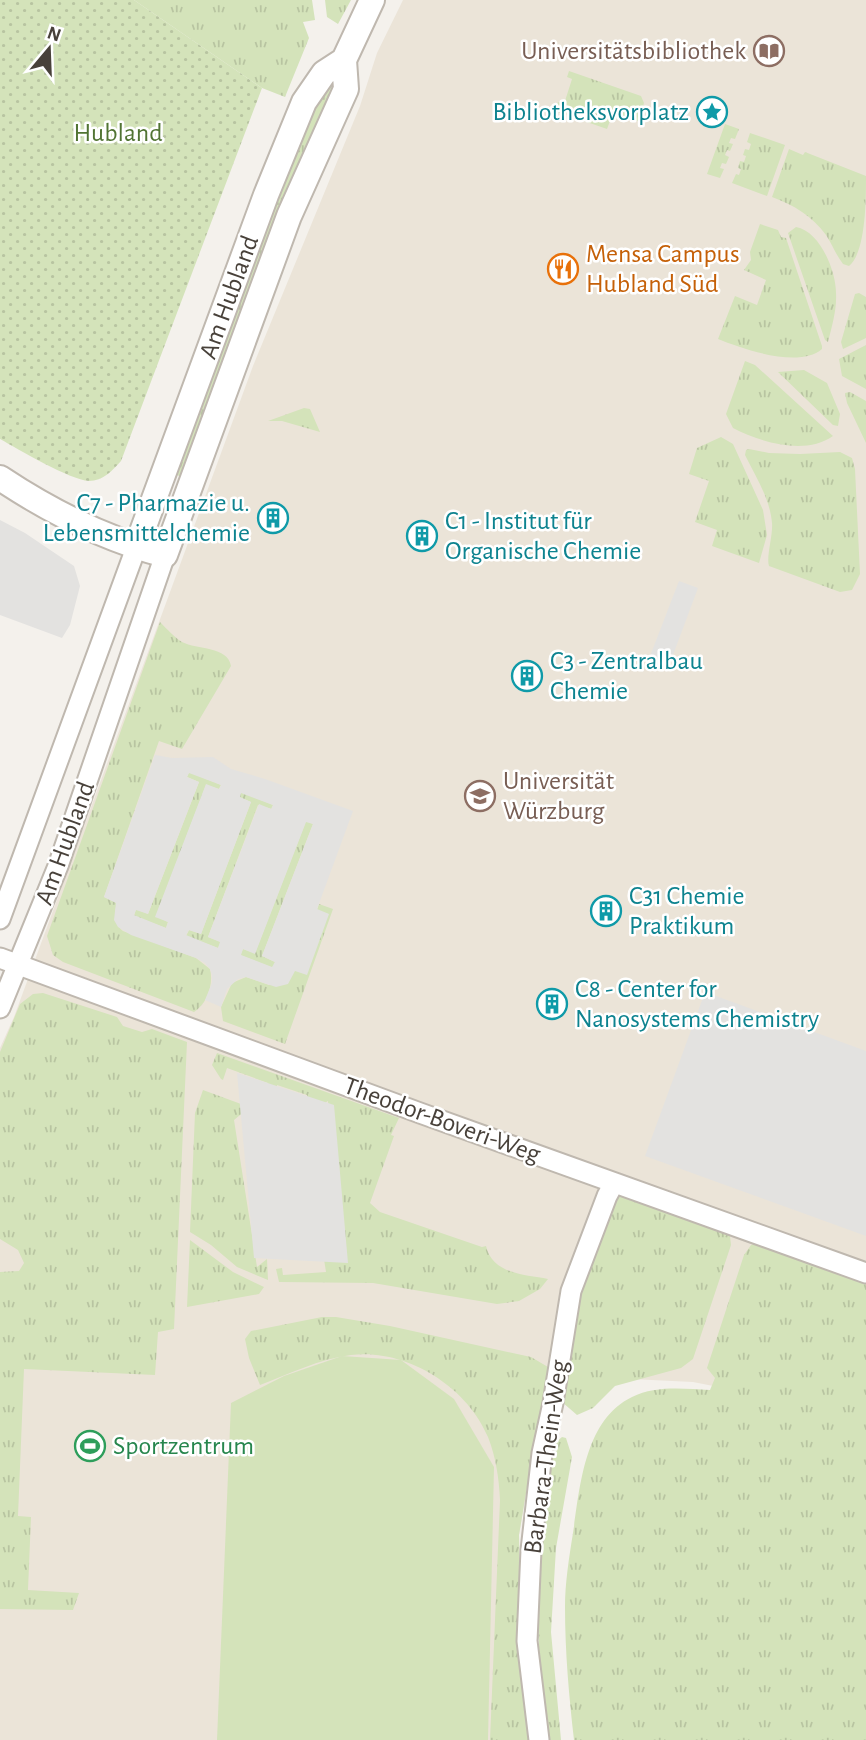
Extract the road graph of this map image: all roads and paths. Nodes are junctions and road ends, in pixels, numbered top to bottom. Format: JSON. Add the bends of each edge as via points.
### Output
{"nodes":[{"id":1,"x":372,"y":0,"type":"edge"},
{"id":2,"x":344,"y":60,"type":"junction"},
{"id":3,"x":0,"y":478,"type":"edge"},
{"id":4,"x":136,"y":548,"type":"junction"},
{"id":5,"x":165,"y":555,"type":"junction"},
{"id":6,"x":0,"y":919,"type":"edge"},
{"id":7,"x":9,"y":962,"type":"edge"},
{"id":8,"x":0,"y":1008,"type":"edge"},
{"id":9,"x":614,"y":1183,"type":"junction"},
{"id":10,"x":866,"y":1273,"type":"edge"},
{"id":11,"x":539,"y":1740,"type":"edge"}],
"edges":[{"from":1,"to":2,"type":"street","name":"Am Hubland"},
{"from":2,"to":4,"type":"street","name":"Am Hubland","via":[[324,73],[304,102]]},
{"from":2,"to":5,"type":"street","name":"Am Hubland","via":[[346,89],[289,216]]},
{"from":3,"to":4,"type":"street","via":[[44,507]]},
{"from":4,"to":5,"type":"street"},
{"from":4,"to":6,"type":"street","name":"Am Hubland"},
{"from":5,"to":7,"type":"street","name":"Am Hubland","via":[[58,866]]},
{"from":7,"to":8,"type":"street","name":"Am Hubland"},
{"from":7,"to":9,"type":"street","name":"Theodor-Boveri-Weg"},
{"from":9,"to":10,"type":"street","name":"Theodor-Boveri-Weg"},
{"from":9,"to":11,"type":"street","name":"Barbara-Thein-Weg","via":[[571,1291],[542,1453],[527,1641]]}]}
